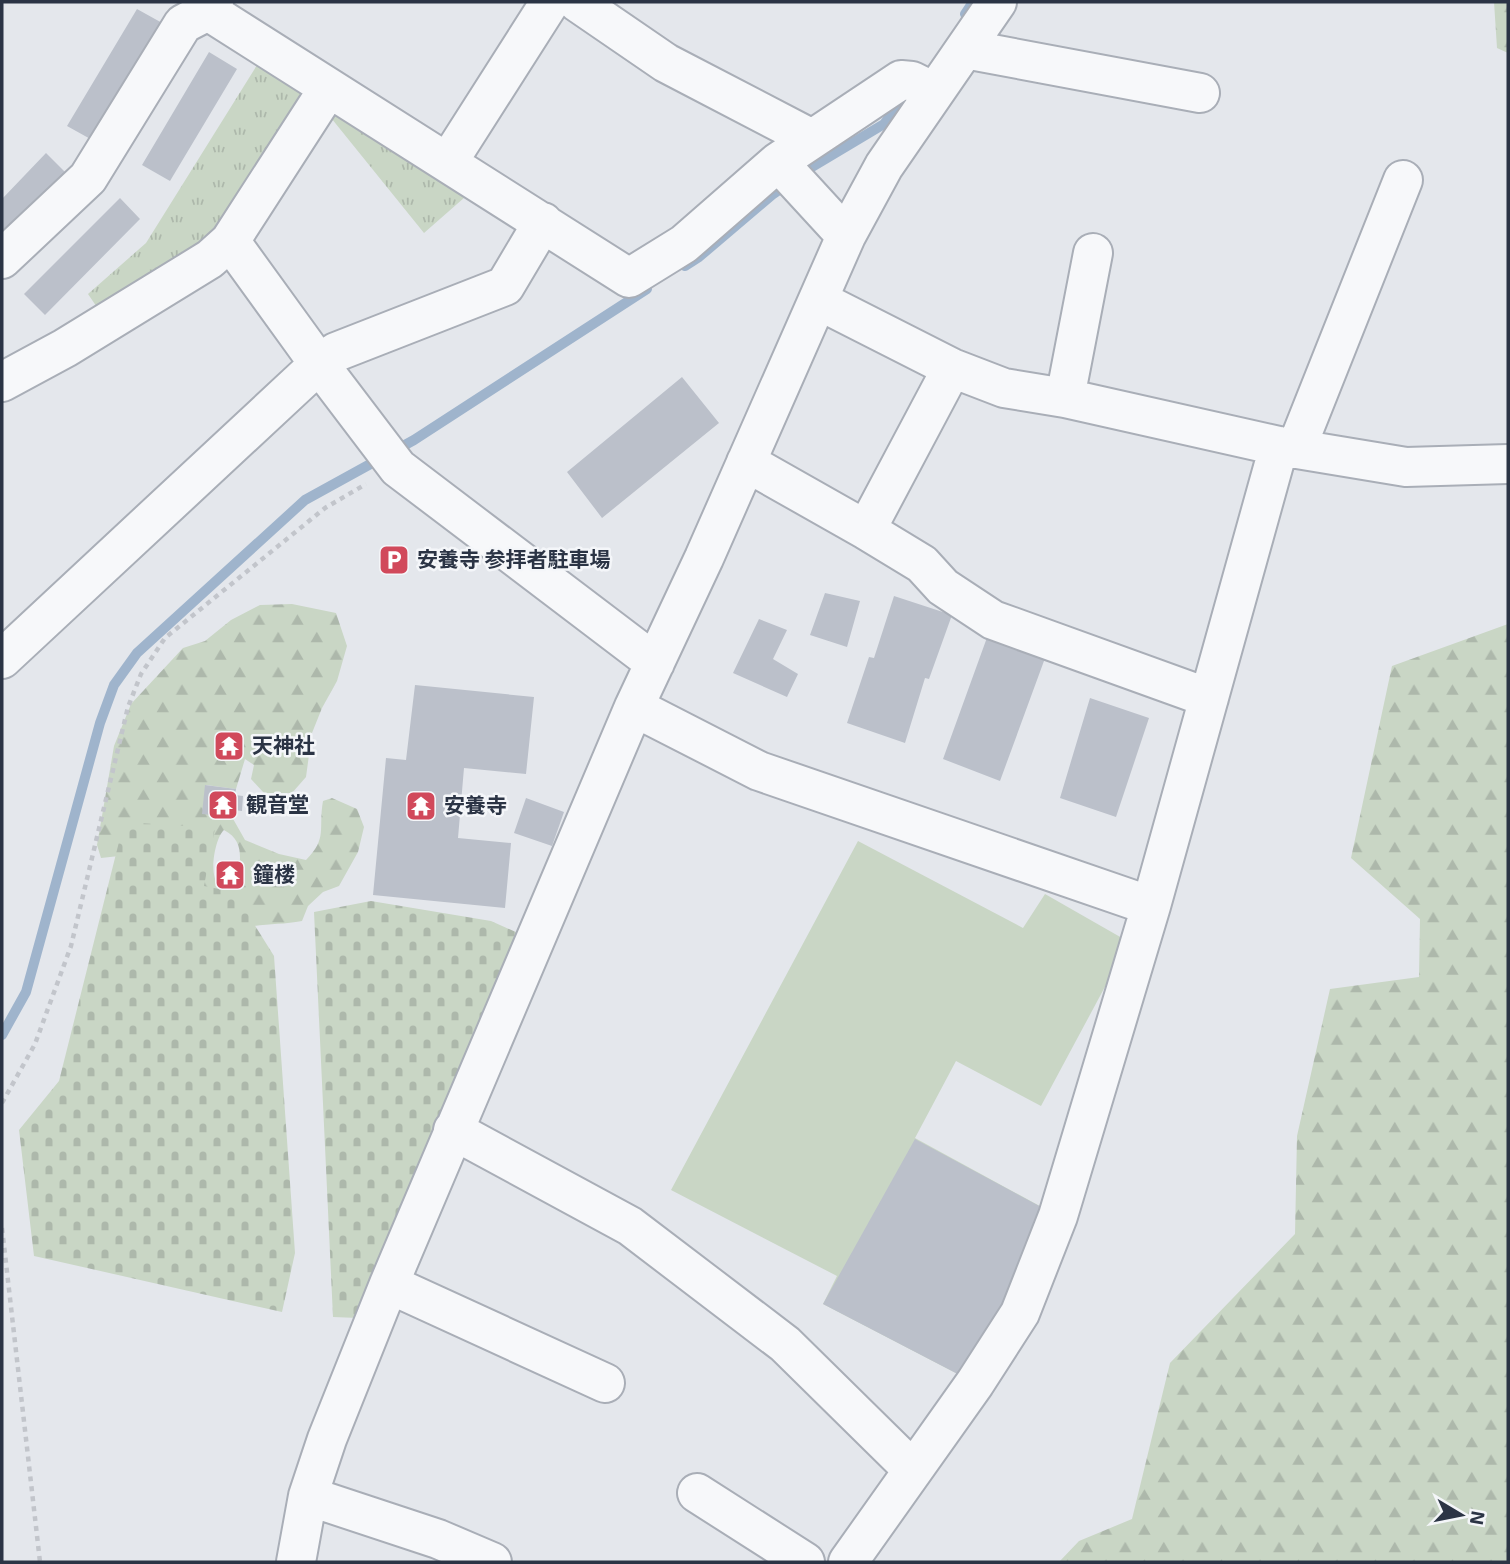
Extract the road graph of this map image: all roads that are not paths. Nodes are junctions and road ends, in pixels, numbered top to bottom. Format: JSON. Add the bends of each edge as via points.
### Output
{"nodes":[{"id":1,"x":550,"y":2,"type":"edge"},
{"id":2,"x":577,"y":2,"type":"edge"},
{"id":3,"x":997,"y":2,"type":"edge"},
{"id":4,"x":211,"y":6,"type":"edge"},
{"id":5,"x":965,"y":49,"type":"junction"},
{"id":6,"x":328,"y":89,"type":"junction"},
{"id":7,"x":934,"y":92,"type":"junction"},
{"id":8,"x":1200,"y":93,"type":"dead end"},
{"id":9,"x":812,"y":139,"type":"junction"},
{"id":10,"x":447,"y":162,"type":"junction"},
{"id":11,"x":788,"y":173,"type":"junction"},
{"id":12,"x":1403,"y":180,"type":"dead end"},
{"id":13,"x":543,"y":222,"type":"junction"},
{"id":14,"x":846,"y":236,"type":"junction"},
{"id":15,"x":230,"y":241,"type":"junction"},
{"id":16,"x":1093,"y":253,"type":"dead end"},
{"id":17,"x":2,"y":259,"type":"edge"},
{"id":18,"x":818,"y":300,"type":"junction"},
{"id":19,"x":319,"y":364,"type":"junction"},
{"id":20,"x":952,"y":368,"type":"junction"},
{"id":21,"x":2,"y":382,"type":"edge"},
{"id":22,"x":1065,"y":398,"type":"junction"},
{"id":23,"x":1288,"y":447,"type":"junction"},
{"id":24,"x":746,"y":463,"type":"junction"},
{"id":25,"x":1508,"y":464,"type":"edge"},
{"id":26,"x":866,"y":530,"type":"junction"},
{"id":27,"x":2,"y":659,"type":"edge"},
{"id":28,"x":655,"y":663,"type":"junction"},
{"id":29,"x":1209,"y":698,"type":"junction"},
{"id":30,"x":634,"y":707,"type":"junction"},
{"id":31,"x":1151,"y":906,"type":"junction"},
{"id":32,"x":453,"y":1130,"type":"junction"},
{"id":33,"x":389,"y":1284,"type":"junction"},
{"id":34,"x":606,"y":1383,"type":"dead end"},
{"id":35,"x":914,"y":1470,"type":"junction"},
{"id":36,"x":697,"y":1493,"type":"dead end"},
{"id":37,"x":308,"y":1496,"type":"junction"},
{"id":38,"x":296,"y":1562,"type":"edge"},
{"id":39,"x":492,"y":1562,"type":"edge"},
{"id":40,"x":805,"y":1562,"type":"edge"},
{"id":41,"x":848,"y":1562,"type":"edge"}],
"edges":[{"from":1,"to":10,"type":"street"},
{"from":2,"to":9,"type":"street","via":[[666,63]]},
{"from":3,"to":5,"type":"street"},
{"from":4,"to":6,"type":"street"},
{"from":4,"to":17,"type":"street","via":[[183,24],[88,178]]},
{"from":5,"to":7,"type":"street"},
{"from":5,"to":8,"type":"street"},
{"from":6,"to":10,"type":"street"},
{"from":6,"to":15,"type":"street"},
{"from":7,"to":9,"type":"street","via":[[901,80]]},
{"from":7,"to":14,"type":"street","via":[[884,166]]},
{"from":9,"to":11,"type":"street"},
{"from":10,"to":13,"type":"street"},
{"from":11,"to":13,"type":"street","via":[[629,278]]},
{"from":11,"to":14,"type":"street"},
{"from":12,"to":23,"type":"street"},
{"from":13,"to":19,"type":"street","via":[[505,286],[336,352]]},
{"from":14,"to":18,"type":"street"},
{"from":15,"to":19,"type":"street"},
{"from":15,"to":21,"type":"street","via":[[210,259]]},
{"from":16,"to":22,"type":"street"},
{"from":18,"to":20,"type":"street"},
{"from":18,"to":24,"type":"street"},
{"from":19,"to":27,"type":"street"},
{"from":19,"to":28,"type":"street","via":[[390,458]]},
{"from":20,"to":22,"type":"street","via":[[1004,388]]},
{"from":20,"to":26,"type":"street"},
{"from":22,"to":23,"type":"street"},
{"from":23,"to":25,"type":"street","via":[[1406,467]]},
{"from":23,"to":29,"type":"street"},
{"from":24,"to":26,"type":"street"},
{"from":24,"to":28,"type":"street"},
{"from":26,"to":29,"type":"street","via":[[922,564],[943,587],[993,620]]},
{"from":28,"to":30,"type":"street"},
{"from":29,"to":31,"type":"street"},
{"from":30,"to":31,"type":"street","via":[[759,771]]},
{"from":30,"to":32,"type":"street"},
{"from":31,"to":35,"type":"street","via":[[1058,1216],[1020,1313]]},
{"from":32,"to":33,"type":"street"},
{"from":32,"to":35,"type":"street","via":[[630,1226],[785,1344]]},
{"from":33,"to":34,"type":"street"},
{"from":33,"to":37,"type":"street"},
{"from":35,"to":41,"type":"street"},
{"from":36,"to":40,"type":"street"},
{"from":37,"to":38,"type":"street"},
{"from":37,"to":39,"type":"street","via":[[439,1539]]}]}
